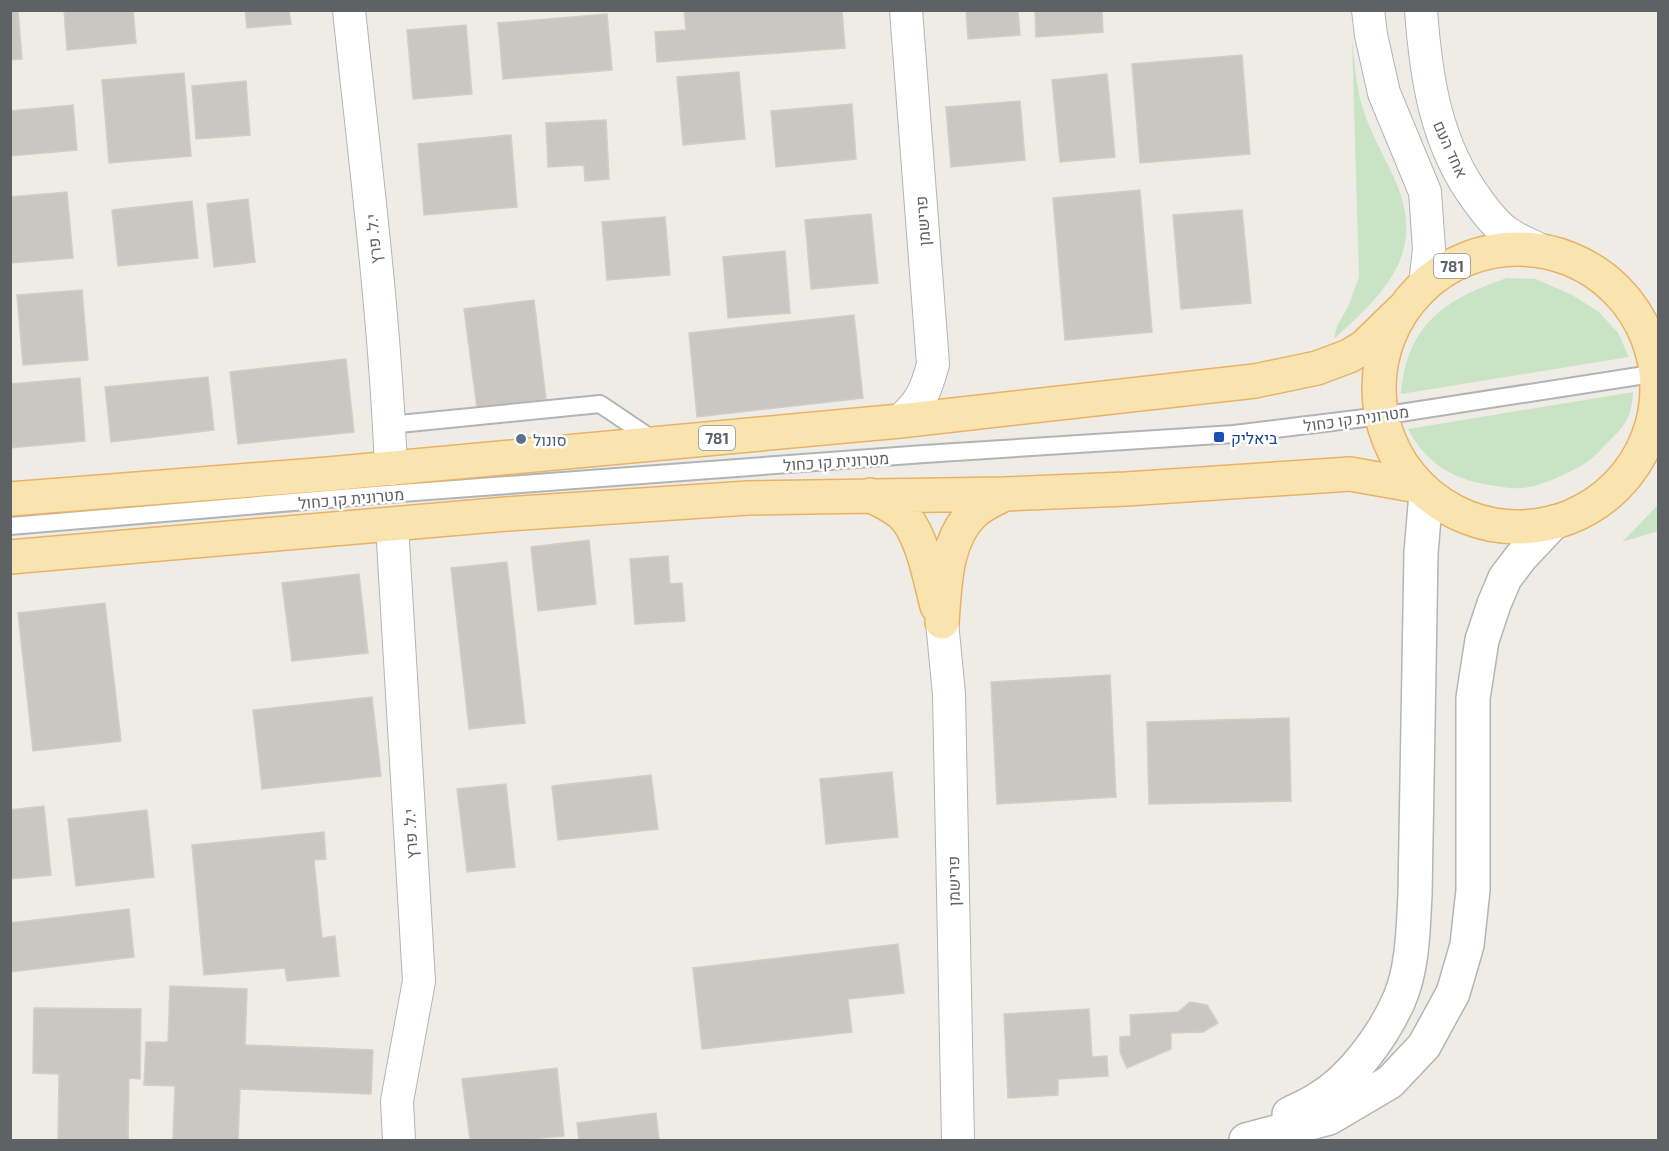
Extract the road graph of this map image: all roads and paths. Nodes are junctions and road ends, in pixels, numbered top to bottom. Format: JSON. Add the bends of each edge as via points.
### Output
{"nodes":[{"id":1,"x":349,"y":10,"type":"edge"},
{"id":2,"x":906,"y":10,"type":"edge"},
{"id":3,"x":1368,"y":10,"type":"edge"},
{"id":4,"x":1421,"y":10,"type":"edge"},
{"id":5,"x":1542,"y":252,"type":"junction"},
{"id":6,"x":1425,"y":285,"type":"junction"},
{"id":7,"x":1617,"y":290,"type":"junction"},
{"id":8,"x":1659,"y":308,"type":"edge"},
{"id":9,"x":1402,"y":310,"type":"junction"},
{"id":10,"x":1658,"y":373,"type":"edge"},
{"id":11,"x":1381,"y":416,"type":"junction"},
{"id":12,"x":900,"y":421,"type":"junction"},
{"id":13,"x":389,"y":425,"type":"junction"},
{"id":14,"x":658,"y":443,"type":"junction"},
{"id":15,"x":1659,"y":450,"type":"edge"},
{"id":16,"x":391,"y":469,"type":"junction"},
{"id":17,"x":1422,"y":490,"type":"junction"},
{"id":18,"x":1610,"y":492,"type":"junction"},
{"id":19,"x":1005,"y":494,"type":"junction"},
{"id":20,"x":870,"y":495,"type":"junction"},
{"id":21,"x":10,"y":500,"type":"edge"},
{"id":22,"x":1554,"y":522,"type":"junction"},
{"id":23,"x":392,"y":525,"type":"junction"},
{"id":24,"x":10,"y":526,"type":"edge"},
{"id":25,"x":10,"y":557,"type":"edge"},
{"id":26,"x":942,"y":622,"type":"junction"},
{"id":27,"x":399,"y":1140,"type":"edge"},
{"id":28,"x":958,"y":1140,"type":"edge"},
{"id":29,"x":1228,"y":1140,"type":"edge"},
{"id":30,"x":1246,"y":1140,"type":"edge"}],
"edges":[{"from":1,"to":13,"type":"street","name":"י.ל. פרץ"},
{"from":2,"to":12,"type":"street","name":"פרישמן","via":[[933,364],[927,388],[917,405]]},
{"from":3,"to":6,"type":"street","via":[[1384,93],[1425,192],[1429,249]]},
{"from":4,"to":5,"type":"street","name":"אחד העם","via":[[1434,109],[1451,158],[1489,215],[1506,232]]},
{"from":5,"to":6,"type":"main road","number":"781","via":[[1504,250],[1480,255],[1450,267]]},
{"from":5,"to":7,"type":"main road","number":"781","via":[[1582,265]]},
{"from":6,"to":9,"type":"main road","number":"781"},
{"from":7,"to":8,"type":"main road","number":"781"},
{"from":7,"to":10,"type":"main road","number":"781","via":[[1646,333]]},
{"from":9,"to":11,"type":"main road","number":"781","via":[[1382,357],[1378,391]]},
{"from":9,"to":12,"type":"main road","number":"781","via":[[1364,348],[1333,363],[1292,374]]},
{"from":10,"to":11,"type":"lane","name":"מטרונית קו כחול"},
{"from":10,"to":18,"type":"main road","number":"781","via":[[1650,432],[1634,465]]},
{"from":11,"to":17,"type":"main road","number":"781","via":[[1396,458]]},
{"from":11,"to":24,"type":"lane","name":"מטרונית קו כחול","via":[[1234,434],[495,486]]},
{"from":12,"to":14,"type":"main road","number":"781"},
{"from":13,"to":14,"type":"lane","via":[[600,404]]},
{"from":13,"to":16,"type":"street","name":"י.ל. פרץ"},
{"from":14,"to":16,"type":"main road","number":"781"},
{"from":15,"to":18,"type":"main road","number":"781"},
{"from":16,"to":21,"type":"main road","number":"781"},
{"from":17,"to":19,"type":"main road","number":"781","via":[[1350,474]]},
{"from":17,"to":22,"type":"main road","number":"781","via":[[1451,510],[1479,522],[1509,527]]},
{"from":17,"to":29,"type":"street","via":[[1415,895],[1412,939],[1399,999],[1375,1041],[1349,1074],[1319,1098]]},
{"from":18,"to":22,"type":"main road","number":"781","via":[[1590,508]]},
{"from":19,"to":20,"type":"main road","number":"781"},
{"from":19,"to":26,"type":"main road","via":[[974,511],[960,529],[950,555]]},
{"from":20,"to":23,"type":"main road","number":"781","via":[[625,505]]},
{"from":20,"to":26,"type":"main road","via":[[904,516],[916,535]]},
{"from":22,"to":30,"type":"street","via":[[1505,578],[1482,640],[1473,699],[1473,890],[1467,945],[1453,993],[1424,1046],[1390,1082],[1329,1118]]},
{"from":23,"to":25,"type":"main road","number":"781"},
{"from":23,"to":27,"type":"street","name":"י.ל. פרץ","via":[[419,981],[397,1101]]},
{"from":26,"to":28,"type":"street","name":"פרישמן","via":[[949,694]]}]}
